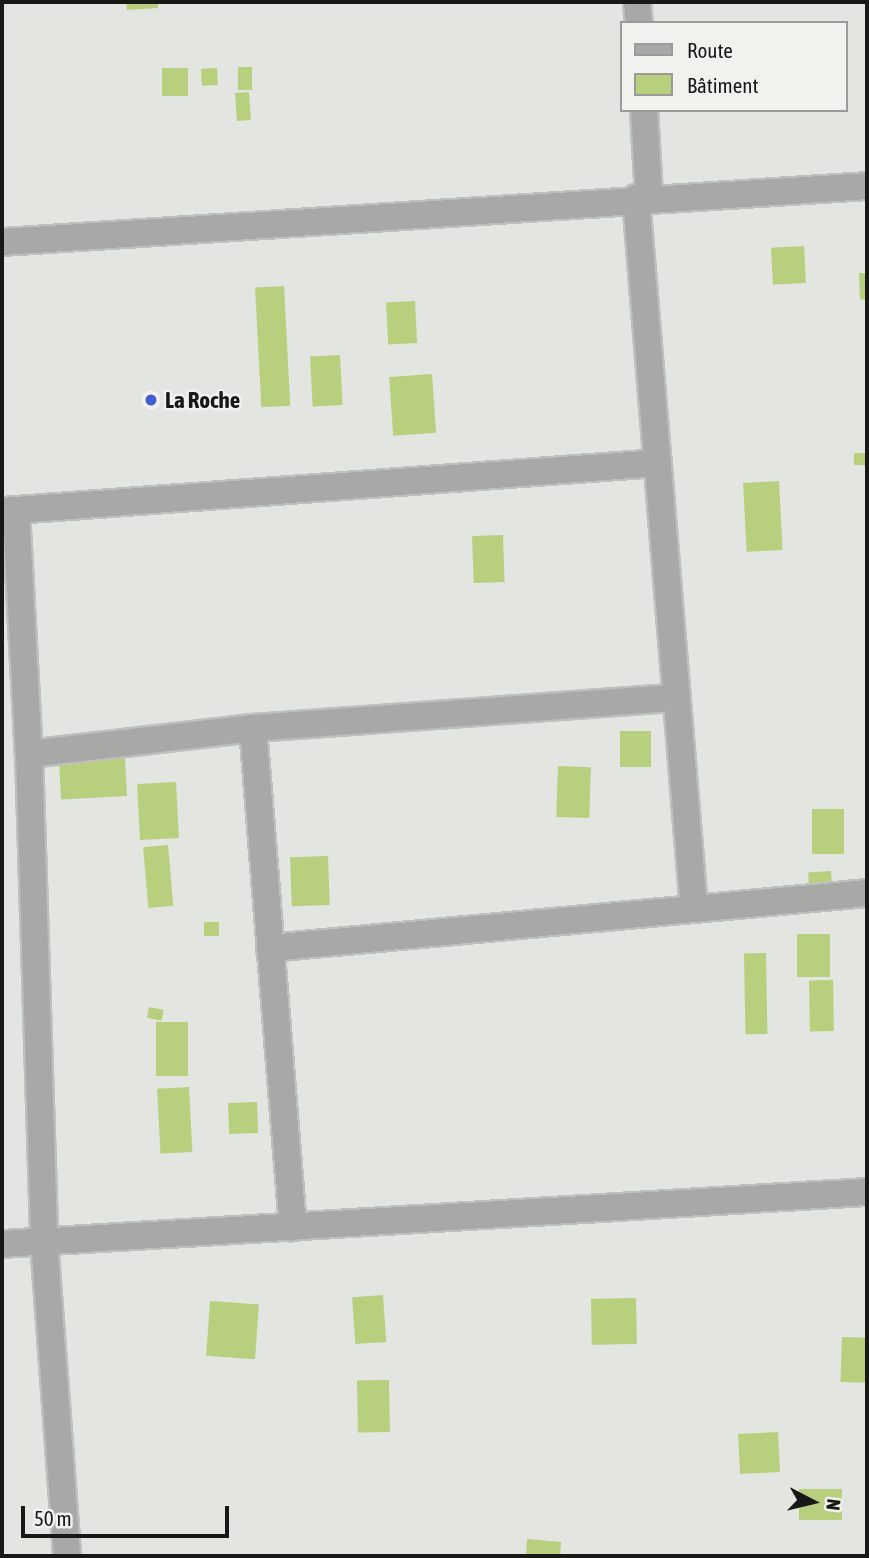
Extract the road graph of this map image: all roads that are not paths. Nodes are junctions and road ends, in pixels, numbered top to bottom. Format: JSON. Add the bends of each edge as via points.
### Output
{"nodes":[{"id":1,"x":638,"y":2,"type":"edge"},
{"id":2,"x":639,"y":21,"type":"edge"},
{"id":3,"x":644,"y":112,"type":"edge"},
{"id":4,"x":867,"y":186,"type":"edge"},
{"id":5,"x":643,"y":198,"type":"junction"},
{"id":6,"x":2,"y":242,"type":"edge"},
{"id":7,"x":658,"y":463,"type":"junction"},
{"id":8,"x":9,"y":510,"type":"edge"},
{"id":9,"x":676,"y":698,"type":"junction"},
{"id":10,"x":253,"y":728,"type":"junction"},
{"id":11,"x":29,"y":754,"type":"junction"},
{"id":12,"x":867,"y":892,"type":"edge"},
{"id":13,"x":694,"y":909,"type":"junction"},
{"id":14,"x":270,"y":948,"type":"junction"},
{"id":15,"x":867,"y":1192,"type":"edge"},
{"id":16,"x":293,"y":1227,"type":"junction"},
{"id":17,"x":44,"y":1241,"type":"junction"},
{"id":18,"x":2,"y":1244,"type":"edge"},
{"id":19,"x":67,"y":1556,"type":"edge"}],
"edges":[{"from":1,"to":2,"type":"street"},
{"from":3,"to":5,"type":"street"},
{"from":4,"to":5,"type":"street"},
{"from":5,"to":6,"type":"street"},
{"from":5,"to":7,"type":"street"},
{"from":7,"to":8,"type":"street"},
{"from":7,"to":9,"type":"street"},
{"from":8,"to":11,"type":"street"},
{"from":9,"to":10,"type":"street"},
{"from":9,"to":13,"type":"street"},
{"from":10,"to":11,"type":"street"},
{"from":10,"to":14,"type":"street"},
{"from":11,"to":17,"type":"street"},
{"from":12,"to":13,"type":"street"},
{"from":13,"to":14,"type":"street"},
{"from":14,"to":16,"type":"street"},
{"from":15,"to":16,"type":"street"},
{"from":16,"to":17,"type":"street"},
{"from":17,"to":18,"type":"street"},
{"from":17,"to":19,"type":"street"}]}
